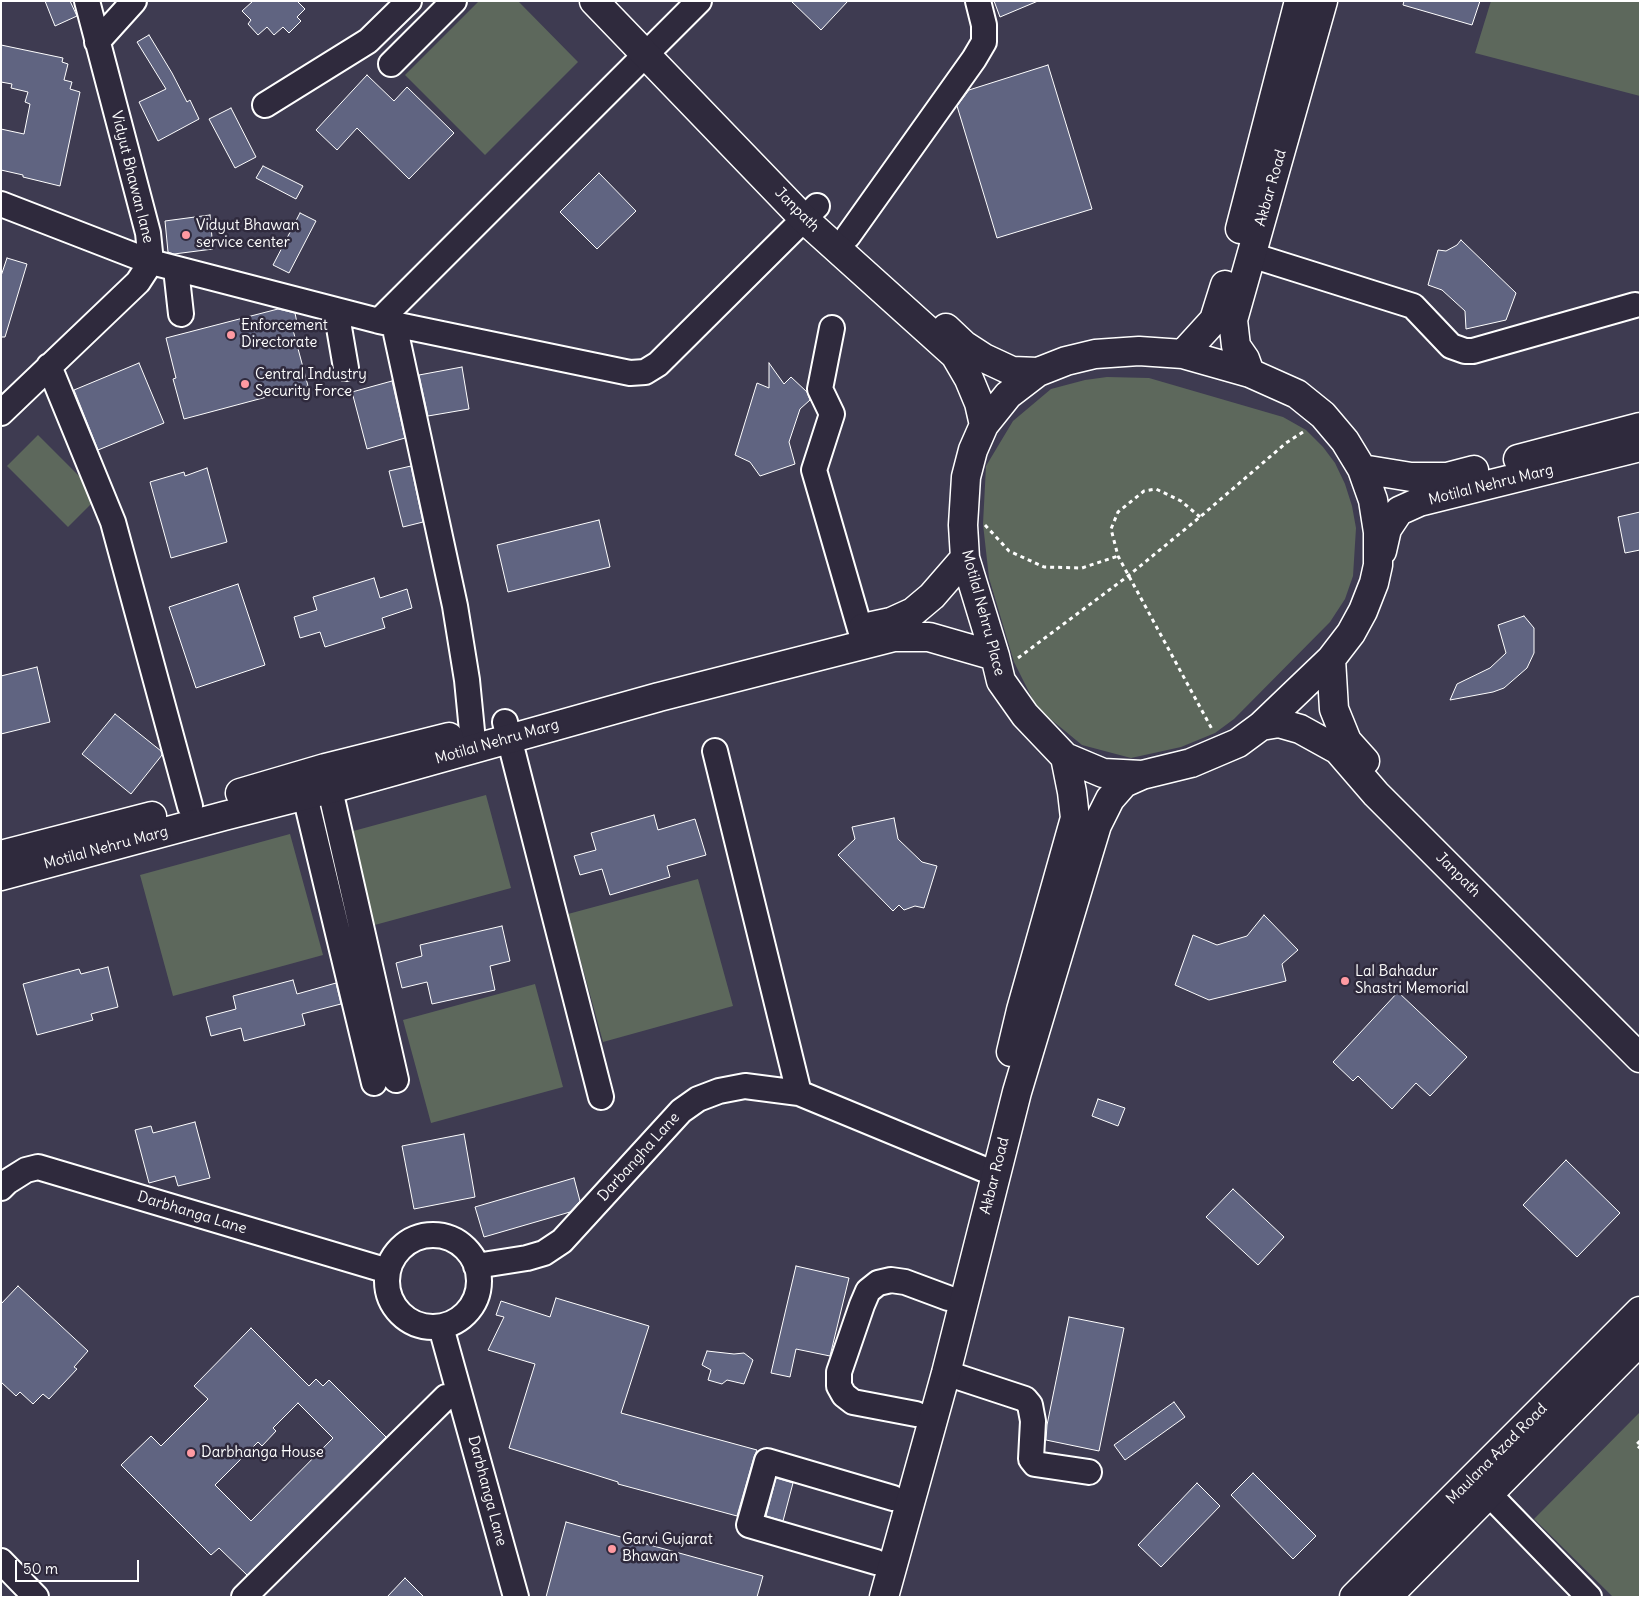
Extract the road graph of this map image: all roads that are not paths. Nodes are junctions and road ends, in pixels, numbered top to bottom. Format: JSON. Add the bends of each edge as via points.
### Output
{"nodes":[{"id":1,"x":87,"y":1,"type":"edge"},
{"id":2,"x":134,"y":1,"type":"edge"},
{"id":3,"x":409,"y":1,"type":"edge"},
{"id":4,"x":454,"y":1,"type":"edge"},
{"id":5,"x":594,"y":1,"type":"edge"},
{"id":6,"x":610,"y":1,"type":"edge"},
{"id":7,"x":699,"y":1,"type":"edge"},
{"id":8,"x":978,"y":1,"type":"edge"},
{"id":9,"x":1299,"y":1,"type":"edge"},
{"id":10,"x":1323,"y":1,"type":"edge"},
{"id":11,"x":97,"y":42,"type":"junction"},
{"id":12,"x":649,"y":50,"type":"junction"},
{"id":13,"x":391,"y":64,"type":"dead end"},
{"id":14,"x":264,"y":105,"type":"dead end"},
{"id":15,"x":1,"y":204,"type":"edge"},
{"id":16,"x":811,"y":212,"type":"junction"},
{"id":17,"x":848,"y":236,"type":"junction"},
{"id":18,"x":1251,"y":255,"type":"junction"},
{"id":19,"x":151,"y":262,"type":"junction"},
{"id":20,"x":176,"y":269,"type":"junction"},
{"id":21,"x":1635,"y":305,"type":"dead end"},
{"id":22,"x":336,"y":310,"type":"junction"},
{"id":23,"x":181,"y":314,"type":"dead end"},
{"id":24,"x":387,"y":323,"type":"junction"},
{"id":25,"x":832,"y":328,"type":"dead end"},
{"id":26,"x":1183,"y":354,"type":"junction"},
{"id":27,"x":49,"y":366,"type":"junction"},
{"id":28,"x":346,"y":368,"type":"dead end"},
{"id":29,"x":1038,"y":372,"type":"junction"},
{"id":30,"x":1250,"y":373,"type":"junction"},
{"id":31,"x":1,"y":413,"type":"edge"},
{"id":32,"x":984,"y":425,"type":"junction"},
{"id":33,"x":1640,"y":427,"type":"edge"},
{"id":34,"x":1640,"y":448,"type":"edge"},
{"id":35,"x":1362,"y":470,"type":"junction"},
{"id":36,"x":965,"y":558,"type":"junction"},
{"id":37,"x":1378,"y":564,"type":"junction"},
{"id":38,"x":860,"y":629,"type":"junction"},
{"id":39,"x":1004,"y":659,"type":"junction"},
{"id":40,"x":1331,"y":659,"type":"junction"},
{"id":41,"x":1261,"y":726,"type":"junction"},
{"id":42,"x":507,"y":730,"type":"junction"},
{"id":43,"x":472,"y":731,"type":"junction"},
{"id":44,"x":715,"y":751,"type":"dead end"},
{"id":45,"x":1065,"y":757,"type":"junction"},
{"id":46,"x":1142,"y":775,"type":"junction"},
{"id":47,"x":315,"y":782,"type":"junction"},
{"id":48,"x":190,"y":806,"type":"junction"},
{"id":49,"x":1,"y":855,"type":"edge"},
{"id":50,"x":1,"y":876,"type":"edge"},
{"id":51,"x":1640,"y":1032,"type":"edge"},
{"id":52,"x":1640,"y":1058,"type":"edge"},
{"id":53,"x":385,"y":1081,"type":"dead end"},
{"id":54,"x":799,"y":1093,"type":"junction"},
{"id":55,"x":600,"y":1097,"type":"dead end"},
{"id":56,"x":984,"y":1169,"type":"junction"},
{"id":57,"x":1,"y":1188,"type":"edge"},
{"id":58,"x":476,"y":1266,"type":"junction"},
{"id":59,"x":388,"y":1271,"type":"junction"},
{"id":60,"x":948,"y":1298,"type":"junction"},
{"id":61,"x":1640,"y":1311,"type":"edge"},
{"id":62,"x":441,"y":1327,"type":"junction"},
{"id":63,"x":1640,"y":1341,"type":"edge"},
{"id":64,"x":946,"y":1373,"type":"junction"},
{"id":65,"x":446,"y":1397,"type":"dead end"},
{"id":66,"x":916,"y":1414,"type":"junction"},
{"id":67,"x":1089,"y":1472,"type":"dead end"},
{"id":68,"x":1490,"y":1494,"type":"junction"},
{"id":69,"x":893,"y":1498,"type":"junction"},
{"id":70,"x":1,"y":1561,"type":"edge"},
{"id":71,"x":876,"y":1562,"type":"junction"},
{"id":72,"x":1,"y":1582,"type":"edge"},
{"id":73,"x":15,"y":1597,"type":"edge"},
{"id":74,"x":36,"y":1597,"type":"edge"},
{"id":75,"x":244,"y":1597,"type":"edge"},
{"id":76,"x":516,"y":1597,"type":"edge"},
{"id":77,"x":866,"y":1597,"type":"edge"},
{"id":78,"x":884,"y":1597,"type":"edge"},
{"id":79,"x":1354,"y":1597,"type":"edge"},
{"id":80,"x":1387,"y":1597,"type":"edge"},
{"id":81,"x":1589,"y":1597,"type":"edge"}],
"edges":[{"from":1,"to":11,"type":"street","name":"Vidyut Bhawan lane"},
{"from":2,"to":11,"type":"street"},
{"from":3,"to":14,"type":"street","via":[[368,41]]},
{"from":4,"to":13,"type":"street"},
{"from":5,"to":12,"type":"main road","name":"Janpath"},
{"from":6,"to":12,"type":"main road","name":"Janpath"},
{"from":7,"to":12,"type":"street"},
{"from":8,"to":17,"type":"street","via":[[984,42]]},
{"from":9,"to":26,"type":"main road","name":"Akbar Road","via":[[1221,301],[1214,320]]},
{"from":10,"to":18,"type":"main road","name":"Akbar Road"},
{"from":11,"to":19,"type":"street","name":"Vidyut Bhawan lane","via":[[148,233]]},
{"from":12,"to":16,"type":"main road","name":"Janpath"},
{"from":12,"to":24,"type":"street"},
{"from":15,"to":19,"type":"street"},
{"from":16,"to":17,"type":"main road","name":"Janpath"},
{"from":16,"to":24,"type":"street","via":[[658,364],[645,372],[630,374]]},
{"from":16,"to":32,"type":"main road","name":"Janpath","via":[[955,356],[969,379]]},
{"from":17,"to":29,"type":"main road","name":"Janpath","via":[[964,345],[1012,371]]},
{"from":18,"to":21,"type":"street","via":[[1413,306],[1451,346],[1465,352]]},
{"from":18,"to":30,"type":"main road","name":"Akbar Road","via":[[1233,320],[1236,346]]},
{"from":19,"to":20,"type":"street"},
{"from":19,"to":27,"type":"street","name":"Vidyut Bhawan lane","via":[[138,282]]},
{"from":20,"to":22,"type":"street"},
{"from":20,"to":23,"type":"street"},
{"from":22,"to":24,"type":"street"},
{"from":22,"to":28,"type":"street"},
{"from":24,"to":43,"type":"street","via":[[455,606]]},
{"from":25,"to":38,"type":"street","via":[[820,389],[832,414],[814,470]]},
{"from":26,"to":29,"type":"main road","name":"Motilal Nehru Place","via":[[1139,351],[1095,354]]},
{"from":26,"to":30,"type":"main road","name":"Motilal Nehru Place"},
{"from":27,"to":31,"type":"street","name":"Vidyut Bhawan lane"},
{"from":27,"to":48,"type":"street","via":[[113,522]]},
{"from":29,"to":32,"type":"main road","name":"Motilal Nehru Place","via":[[1008,395]]},
{"from":30,"to":35,"type":"main road","name":"Motilal Nehru Place","via":[[1297,394],[1323,415],[1345,441]]},
{"from":32,"to":36,"type":"main road","name":"Motilal Nehru Place","via":[[966,477]]},
{"from":33,"to":35,"type":"main road","name":"Motilal Nehru Marg","via":[[1447,477],[1412,477]]},
{"from":34,"to":37,"type":"main road","name":"Motilal Nehru Marg","via":[[1419,502],[1399,512],[1388,529]]},
{"from":35,"to":37,"type":"main road","name":"Motilal Nehru Place","via":[[1373,500]]},
{"from":36,"to":38,"type":"main road","name":"Motilal Nehru Marg","via":[[914,612]]},
{"from":36,"to":39,"type":"main road","name":"Motilal Nehru Place"},
{"from":37,"to":40,"type":"main road","name":"Motilal Nehru Place","via":[[1363,611]]},
{"from":38,"to":42,"type":"main road","name":"Motilal Nehru Marg"},
{"from":39,"to":42,"type":"main road","name":"Motilal Nehru Marg","via":[[929,637],[894,637],[668,695]]},
{"from":39,"to":45,"type":"main road","name":"Motilal Nehru Place","via":[[1001,681],[1025,715]]},
{"from":40,"to":41,"type":"main road","name":"Motilal Nehru Place"},
{"from":40,"to":51,"type":"main road","name":"Janpath","via":[[1334,709],[1347,741]]},
{"from":41,"to":46,"type":"main road","name":"Motilal Nehru Place","via":[[1238,743],[1191,763]]},
{"from":41,"to":52,"type":"main road","name":"Janpath","via":[[1279,723],[1300,729],[1338,750],[1376,794]]},
{"from":42,"to":43,"type":"main road","name":"Motilal Nehru Marg"},
{"from":42,"to":47,"type":"main road","name":"Motilal Nehru Marg"},
{"from":42,"to":55,"type":"street"},
{"from":43,"to":47,"type":"main road","name":"Motilal Nehru Marg"},
{"from":44,"to":54,"type":"street"},
{"from":45,"to":46,"type":"main road","name":"Motilal Nehru Place","via":[[1103,773]]},
{"from":45,"to":56,"type":"main road","name":"Akbar Road","via":[[1075,818],[1021,1010]]},
{"from":46,"to":64,"type":"main road","name":"Akbar Road","via":[[1124,783],[1110,799],[1097,825],[1017,1092]]},
{"from":47,"to":48,"type":"main road","name":"Motilal Nehru Marg"},
{"from":47,"to":50,"type":"main road","name":"Motilal Nehru Marg","via":[[224,816]]},
{"from":47,"to":53,"type":"street"},
{"from":48,"to":49,"type":"main road","name":"Motilal Nehru Marg"},
{"from":54,"to":56,"type":"street","name":"Darbangha Lane"},
{"from":54,"to":58,"type":"street","name":"Darbangha Lane","via":[[745,1086],[698,1099],[681,1111],[562,1241],[544,1253],[527,1258]]},
{"from":56,"to":60,"type":"main road","name":"Akbar Road"},
{"from":57,"to":59,"type":"street","name":"Darbhanga Lane","via":[[26,1170],[38,1167]]},
{"from":58,"to":59,"type":"street","via":[[460,1243],[443,1236],[425,1236],[408,1242],[395,1255]]},
{"from":58,"to":62,"type":"street","via":[[478,1291],[471,1308],[458,1320]]},
{"from":59,"to":62,"type":"street","via":[[388,1290],[394,1306],[406,1319],[423,1326]]},
{"from":60,"to":66,"type":"main road","name":"Akbar Road"},
{"from":60,"to":66,"type":"street","via":[[905,1282],[890,1280],[878,1284],[868,1291],[839,1372],[839,1386],[853,1402]]},
{"from":61,"to":79,"type":"main road","name":"Maulana Azad Road"},
{"from":62,"to":76,"type":"street","name":"Darbhanga Lane"},
{"from":63,"to":68,"type":"main road","name":"Maulana Azad Road"},
{"from":64,"to":67,"type":"street","via":[[1025,1399],[1030,1405],[1033,1421],[1030,1460],[1034,1464]]},
{"from":64,"to":78,"type":"main road","name":"Akbar Road"},
{"from":65,"to":75,"type":"street"},
{"from":66,"to":69,"type":"main road","name":"Akbar Road"},
{"from":68,"to":80,"type":"main road","name":"Maulana Azad Road"},
{"from":68,"to":81,"type":"street"},
{"from":69,"to":71,"type":"main road","name":"Akbar Road"},
{"from":69,"to":71,"type":"street","via":[[768,1461],[749,1525]]},
{"from":70,"to":74,"type":"street"},
{"from":71,"to":77,"type":"main road","name":"Akbar Road"},
{"from":72,"to":73,"type":"street"}]}
